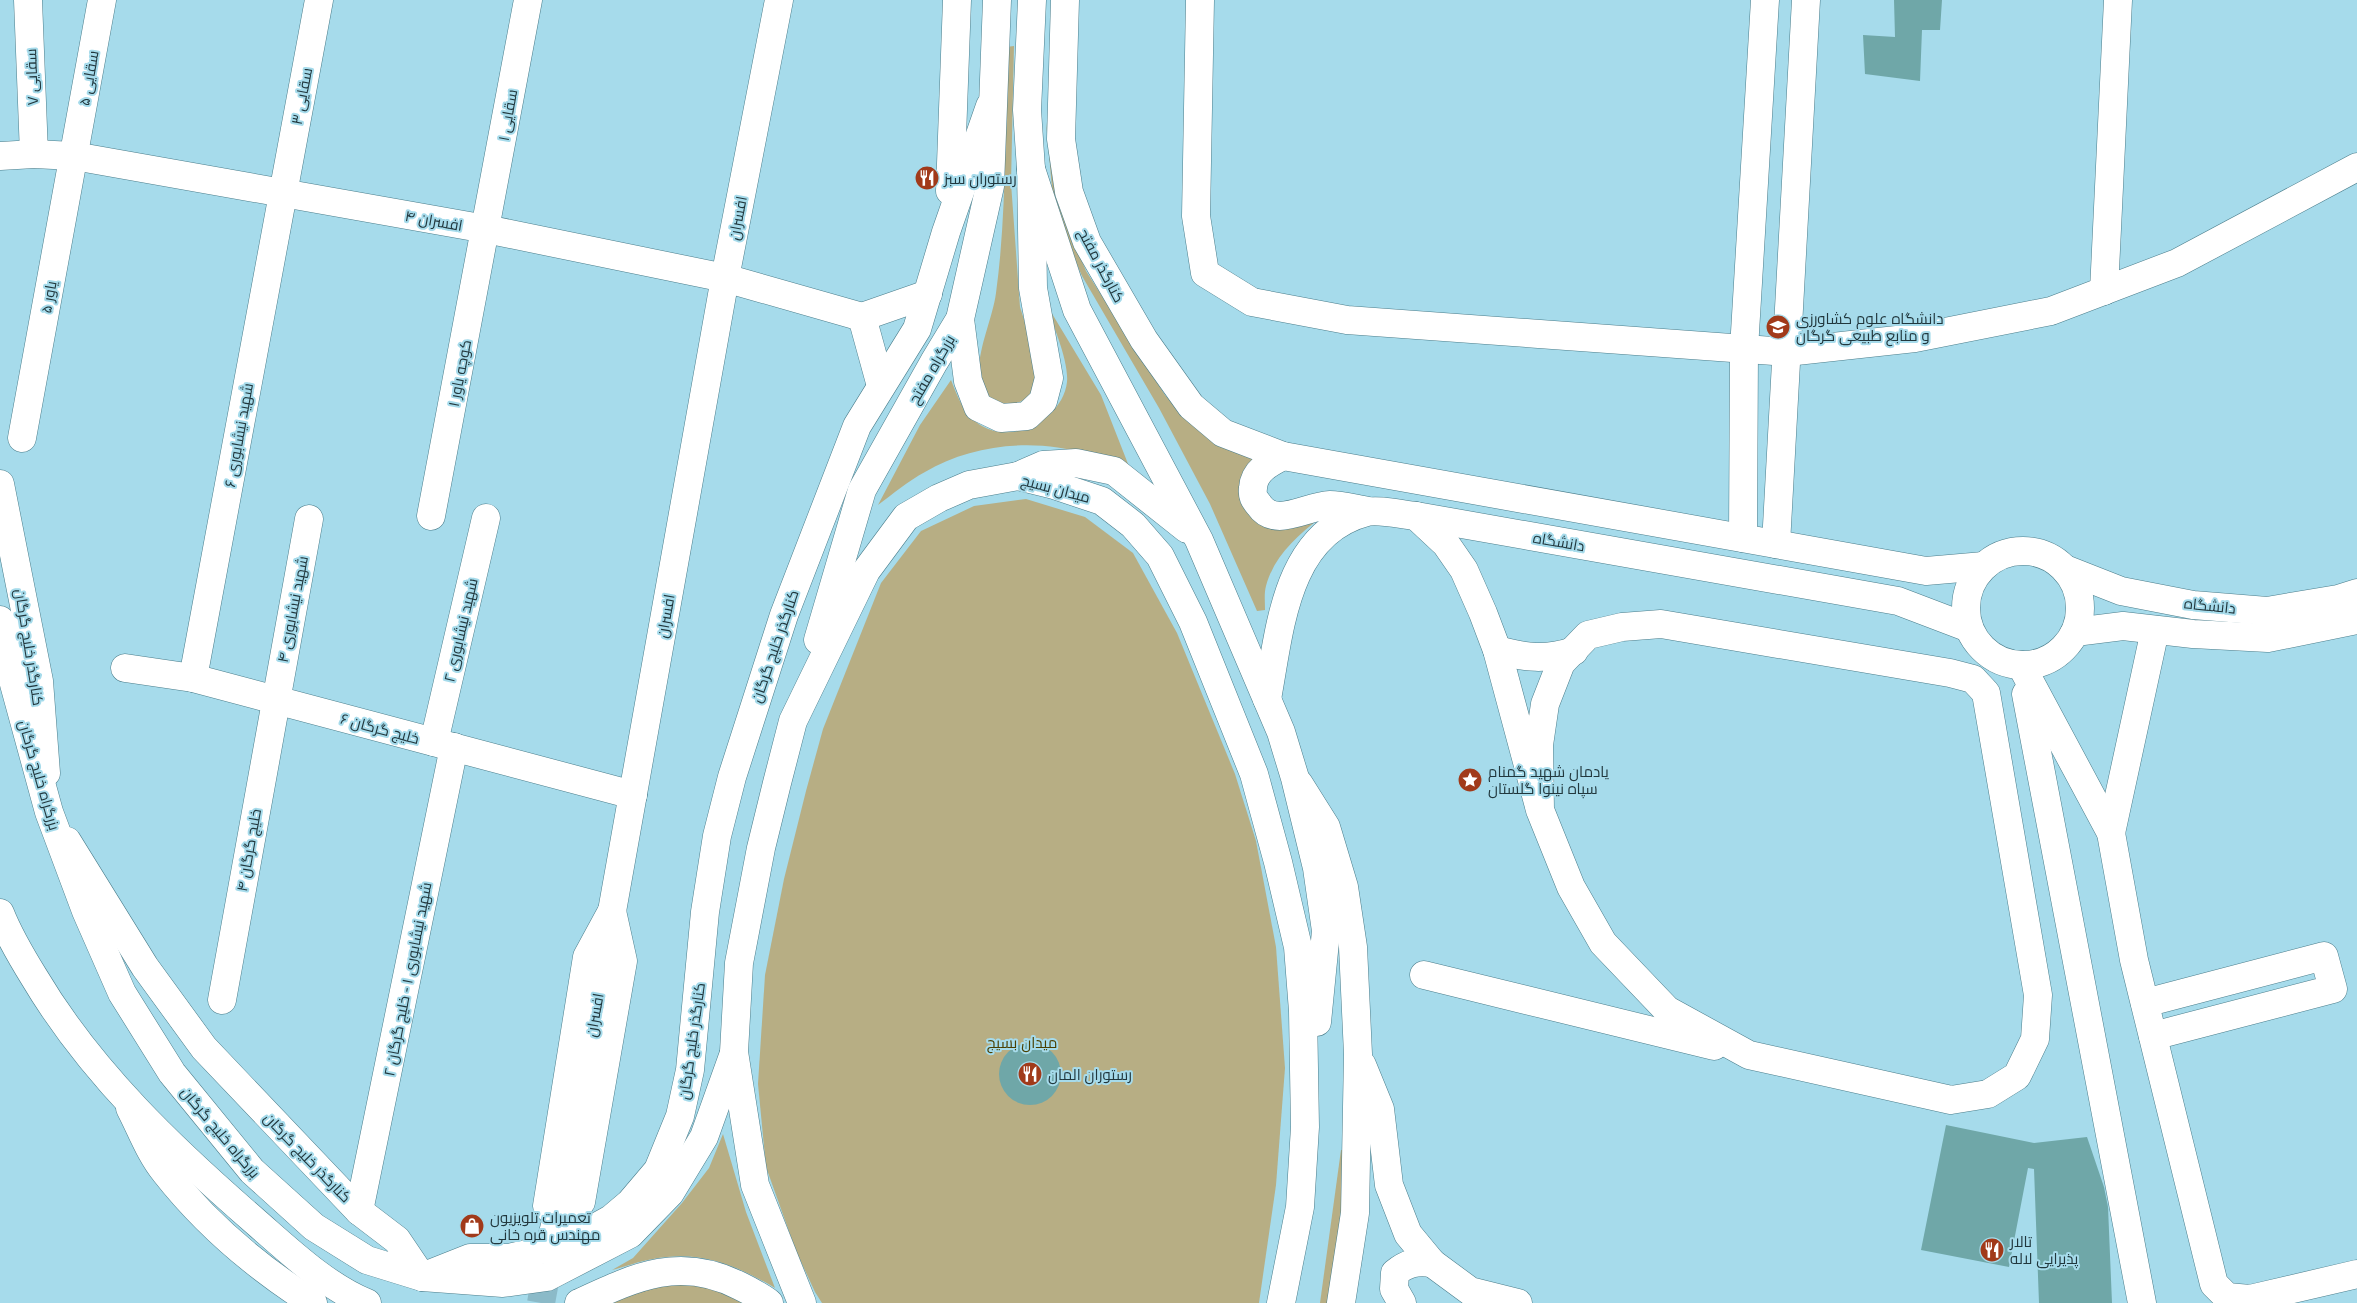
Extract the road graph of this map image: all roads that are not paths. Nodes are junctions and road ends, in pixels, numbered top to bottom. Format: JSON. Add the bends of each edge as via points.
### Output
{"nodes":[{"id":1,"x":28,"y":0,"type":"edge"},
{"id":2,"x":102,"y":0,"type":"edge"},
{"id":3,"x":319,"y":0,"type":"edge"},
{"id":4,"x":528,"y":0,"type":"edge"},
{"id":5,"x":779,"y":0,"type":"edge"},
{"id":6,"x":957,"y":0,"type":"edge"},
{"id":7,"x":997,"y":0,"type":"edge"},
{"id":8,"x":1032,"y":0,"type":"edge"},
{"id":9,"x":1065,"y":0,"type":"edge"},
{"id":10,"x":1200,"y":0,"type":"edge"},
{"id":11,"x":1765,"y":0,"type":"edge"},
{"id":12,"x":1806,"y":0,"type":"edge"},
{"id":13,"x":2118,"y":0,"type":"edge"},
{"id":14,"x":995,"y":93,"type":"junction"},
{"id":15,"x":34,"y":154,"type":"junction"},
{"id":16,"x":0,"y":156,"type":"edge"},
{"id":17,"x":74,"y":156,"type":"junction"},
{"id":18,"x":2357,"y":167,"type":"edge"},
{"id":19,"x":1031,"y":169,"type":"junction"},
{"id":20,"x":283,"y":192,"type":"junction"},
{"id":21,"x":486,"y":230,"type":"junction"},
{"id":22,"x":946,"y":232,"type":"junction"},
{"id":23,"x":725,"y":278,"type":"junction"},
{"id":24,"x":2104,"y":291,"type":"junction"},
{"id":25,"x":928,"y":294,"type":"junction"},
{"id":26,"x":862,"y":317,"type":"junction"},
{"id":27,"x":960,"y":319,"type":"junction"},
{"id":28,"x":1744,"y":350,"type":"junction"},
{"id":29,"x":1787,"y":352,"type":"junction"},
{"id":30,"x":882,"y":386,"type":"junction"},
{"id":31,"x":22,"y":438,"type":"dead end"},
{"id":32,"x":1283,"y":456,"type":"junction"},
{"id":33,"x":1018,"y":476,"type":"junction"},
{"id":34,"x":0,"y":484,"type":"edge"},
{"id":35,"x":1464,"y":489,"type":"junction"},
{"id":36,"x":1368,"y":511,"type":"junction"},
{"id":37,"x":431,"y":516,"type":"dead end"},
{"id":38,"x":1416,"y":516,"type":"junction"},
{"id":39,"x":486,"y":518,"type":"dead end"},
{"id":40,"x":309,"y":519,"type":"dead end"},
{"id":41,"x":1458,"y":524,"type":"junction"},
{"id":42,"x":1743,"y":538,"type":"junction"},
{"id":43,"x":1199,"y":540,"type":"junction"},
{"id":44,"x":1776,"y":544,"type":"junction"},
{"id":45,"x":1984,"y":566,"type":"junction"},
{"id":46,"x":2065,"y":569,"type":"junction"},
{"id":47,"x":2357,"y":593,"type":"edge"},
{"id":48,"x":0,"y":620,"type":"edge"},
{"id":49,"x":2357,"y":620,"type":"edge"},
{"id":50,"x":1970,"y":628,"type":"junction"},
{"id":51,"x":2156,"y":630,"type":"junction"},
{"id":52,"x":2075,"y":632,"type":"junction"},
{"id":53,"x":1497,"y":650,"type":"junction"},
{"id":54,"x":1574,"y":651,"type":"junction"},
{"id":55,"x":2021,"y":666,"type":"junction"},
{"id":56,"x":125,"y":668,"type":"dead end"},
{"id":57,"x":193,"y":678,"type":"junction"},
{"id":58,"x":1267,"y":699,"type":"junction"},
{"id":59,"x":275,"y":700,"type":"junction"},
{"id":60,"x":793,"y":722,"type":"junction"},
{"id":61,"x":444,"y":745,"type":"junction"},
{"id":62,"x":1295,"y":778,"type":"junction"},
{"id":63,"x":633,"y":795,"type":"junction"},
{"id":64,"x":1540,"y":810,"type":"junction"},
{"id":65,"x":48,"y":812,"type":"junction"},
{"id":66,"x":2111,"y":833,"type":"junction"},
{"id":67,"x":0,"y":913,"type":"edge"},
{"id":68,"x":1424,"y":975,"type":"dead end"},
{"id":69,"x":222,"y":1000,"type":"dead end"},
{"id":70,"x":2145,"y":1003,"type":"junction"},
{"id":71,"x":2153,"y":1036,"type":"junction"},
{"id":72,"x":734,"y":1052,"type":"junction"},
{"id":73,"x":1358,"y":1054,"type":"junction"},
{"id":74,"x":1749,"y":1055,"type":"junction"},
{"id":75,"x":127,"y":1103,"type":"junction"},
{"id":76,"x":1306,"y":1127,"type":"junction"},
{"id":77,"x":360,"y":1212,"type":"junction"},
{"id":78,"x":548,"y":1226,"type":"junction"},
{"id":79,"x":1432,"y":1263,"type":"junction"},
{"id":80,"x":2357,"y":1274,"type":"edge"},
{"id":81,"x":422,"y":1277,"type":"junction"},
{"id":82,"x":312,"y":1303,"type":"edge"},
{"id":83,"x":366,"y":1303,"type":"edge"},
{"id":84,"x":579,"y":1303,"type":"edge"},
{"id":85,"x":770,"y":1303,"type":"edge"},
{"id":86,"x":802,"y":1303,"type":"edge"},
{"id":87,"x":1281,"y":1303,"type":"edge"},
{"id":88,"x":1341,"y":1303,"type":"edge"},
{"id":89,"x":1402,"y":1303,"type":"edge"},
{"id":90,"x":1518,"y":1303,"type":"edge"},
{"id":91,"x":2142,"y":1303,"type":"edge"}],
"edges":[{"from":1,"to":15,"type":"main road","name":"سقایی ۷"},
{"from":2,"to":17,"type":"main road","name":"سقایی ۵"},
{"from":3,"to":20,"type":"main road","name":"سقایی ۳"},
{"from":4,"to":21,"type":"main road","name":"سقایی ۱"},
{"from":5,"to":23,"type":"main road","name":"افسران"},
{"from":6,"to":22,"type":"main road","via":[[953,165]]},
{"from":7,"to":14,"type":"main road","name":"بزرگراه مفتح"},
{"from":8,"to":19,"type":"main road","via":[[1027,110]]},
{"from":9,"to":32,"type":"main road","name":"کنارگذر مفتح","via":[[1061,139],[1069,192],[1087,242],[1144,340],[1191,406],[1223,433]]},
{"from":10,"to":28,"type":"main road","via":[[1196,216],[1205,273],[1252,302],[1348,320]]},
{"from":11,"to":28,"type":"main road"},
{"from":12,"to":29,"type":"main road"},
{"from":13,"to":24,"type":"main road"},
{"from":14,"to":22,"type":"main road"},
{"from":14,"to":27,"type":"main road","name":"بزرگراه مفتح","via":[[990,186]]},
{"from":15,"to":16,"type":"main road","name":"افسران ۴"},
{"from":15,"to":17,"type":"main road","name":"افسران ۴"},
{"from":17,"to":20,"type":"main road","name":"افسران ۴"},
{"from":17,"to":31,"type":"main road","name":"یاور ۵"},
{"from":18,"to":24,"type":"main road","via":[[2177,263]]},
{"from":19,"to":27,"type":"main road","via":[[1033,288],[1049,378],[1043,401],[1027,416],[1001,418],[978,407],[968,380]]},
{"from":19,"to":43,"type":"main road","via":[[1077,310]]},
{"from":20,"to":21,"type":"main road","name":"افسران ۴"},
{"from":20,"to":57,"type":"main road","name":"شهید نیشابوری ۶"},
{"from":21,"to":23,"type":"main road","name":"افسران ۴"},
{"from":21,"to":37,"type":"main road","name":"کوچه یاور ۱"},
{"from":22,"to":25,"type":"main road","name":"کنارگذر خلیج گرگان"},
{"from":23,"to":26,"type":"main road","name":"افسران ۴"},
{"from":23,"to":63,"type":"main road","name":"افسران"},
{"from":24,"to":29,"type":"main road","via":[[2051,311],[1915,338]]},
{"from":25,"to":26,"type":"main road"},
{"from":25,"to":30,"type":"main road","name":"کنارگذر خلیج گرگان","via":[[917,329]]},
{"from":26,"to":30,"type":"main road"},
{"from":27,"to":60,"type":"main road","name":"بزرگراه مفتح","via":[[862,490]]},
{"from":28,"to":29,"type":"main road"},
{"from":28,"to":42,"type":"main road"},
{"from":29,"to":44,"type":"main road"},
{"from":30,"to":78,"type":"main road","name":"کنارگذر خلیج گرگان","via":[[857,426],[812,537],[732,777],[717,836],[690,1070],[680,1116],[658,1170],[630,1203],[611,1219],[599,1226]]},
{"from":32,"to":35,"type":"main road"},
{"from":32,"to":36,"type":"main road","via":[[1267,464],[1254,479],[1252,496],[1264,512],[1280,518],[1330,505]]},
{"from":33,"to":43,"type":"main road","via":[[1043,465],[1076,463],[1114,471]]},
{"from":33,"to":60,"type":"main road","name":"میدان بسیج","via":[[969,485],[906,518],[866,571]]},
{"from":33,"to":76,"type":"main road","name":"میدان بسیج","via":[[1102,501],[1133,524],[1160,556],[1193,622],[1254,774],[1298,947]]},
{"from":34,"to":65,"type":"main road","name":"کنارگذر خلیج گرگان","via":[[38,680]]},
{"from":35,"to":41,"type":"main road"},
{"from":35,"to":42,"type":"main road"},
{"from":36,"to":38,"type":"main road","name":"دانشگاه"},
{"from":36,"to":58,"type":"main road","name":"دانشگاه","via":[[1336,525],[1307,553],[1287,594]]},
{"from":38,"to":41,"type":"main road","name":"دانشگاه"},
{"from":38,"to":53,"type":"main road","via":[[1446,544],[1464,570]]},
{"from":39,"to":61,"type":"main road","name":"شهید نیشابوری ۲"},
{"from":40,"to":59,"type":"main road","name":"شهید نیشابوری ۴"},
{"from":41,"to":50,"type":"main road","name":"دانشگاه","via":[[1898,601]]},
{"from":42,"to":44,"type":"main road"},
{"from":43,"to":58,"type":"main road"},
{"from":44,"to":45,"type":"main road","via":[[1926,571]]},
{"from":45,"to":46,"type":"main road","via":[[2004,554],[2026,551],[2047,556]]},
{"from":45,"to":50,"type":"main road","via":[[1971,584],[1966,606]]},
{"from":46,"to":47,"type":"main road","name":"دانشگاه","via":[[2121,591],[2192,605],[2267,611]]},
{"from":46,"to":52,"type":"main road","via":[[2077,588],[2080,611]]},
{"from":48,"to":65,"type":"main road","name":"بزرگراه خلیج گرگان"},
{"from":49,"to":51,"type":"main road","name":"دانشگاه","via":[[2268,638]]},
{"from":50,"to":55,"type":"main road","via":[[1981,647],[1999,660]]},
{"from":51,"to":52,"type":"main road","name":"دانشگاه","via":[[2123,626]]},
{"from":51,"to":66,"type":"main road"},
{"from":52,"to":55,"type":"main road","via":[[2062,650],[2043,662]]},
{"from":53,"to":54,"type":"main road","via":[[1526,658],[1555,657]]},
{"from":53,"to":64,"type":"main road"},
{"from":54,"to":64,"type":"main road","via":[[1561,663],[1545,704],[1539,745]]},
{"from":54,"to":74,"type":"main road","via":[[1588,635],[1622,627],[1661,624],[1950,673],[1973,679],[1986,693],[2038,995],[2035,1039],[2017,1076],[1988,1094],[1951,1100]]},
{"from":55,"to":66,"type":"main road"},
{"from":55,"to":91,"type":"main road"},
{"from":56,"to":57,"type":"main road","name":"خلیج گرگان ۶"},
{"from":57,"to":59,"type":"main road","name":"خلیج گرگان ۶"},
{"from":58,"to":62,"type":"main road"},
{"from":59,"to":61,"type":"main road","name":"خلیج گرگان ۶"},
{"from":59,"to":69,"type":"main road","name":"خلیج گرگان ۴"},
{"from":60,"to":72,"type":"main road","name":"میدان بسیج","via":[[761,848],[739,963]]},
{"from":61,"to":63,"type":"main road","name":"خلیج گرگان ۶"},
{"from":61,"to":77,"type":"main road","name":"شهید نیشابوری ۱ - خلیج گرگان ۲"},
{"from":62,"to":73,"type":"main road","via":[[1326,827],[1344,886],[1353,947]]},
{"from":62,"to":76,"type":"main road","via":[[1317,868],[1326,932]]},
{"from":63,"to":78,"type":"main road","name":"افسران"},
{"from":64,"to":74,"type":"main road","via":[[1571,887],[1603,943],[1667,1010]]},
{"from":65,"to":77,"type":"main road","name":"کنارگذر خلیج گرگان","via":[[145,966],[204,1048]]},
{"from":65,"to":81,"type":"main road","name":"بزرگراه خلیج گرگان","via":[[122,993],[172,1073],[252,1171],[314,1227],[367,1260]]},
{"from":66,"to":70,"type":"main road"},
{"from":67,"to":75,"type":"main road","via":[[8,934],[58,1017]]},
{"from":68,"to":74,"type":"main road"},
{"from":70,"to":71,"type":"main road"},
{"from":70,"to":71,"type":"main road","via":[[2324,956],[2333,989]]},
{"from":71,"to":80,"type":"main road","via":[[2214,1284],[2227,1297],[2250,1299]]},
{"from":72,"to":81,"type":"main road","name":"بزرگراه خلیج گرگان","via":[[704,1137],[670,1193],[630,1234],[547,1277],[503,1283]]},
{"from":72,"to":86,"type":"main road","name":"میدان بسیج","via":[[755,1185]]},
{"from":73,"to":79,"type":"main road","via":[[1380,1109],[1389,1185],[1408,1234]]},
{"from":73,"to":88,"type":"main road","via":[[1355,1213]]},
{"from":75,"to":82,"type":"main road","via":[[164,1171],[202,1213],[279,1281]]},
{"from":75,"to":83,"type":"main road","via":[[295,1256]]},
{"from":76,"to":87,"type":"main road","name":"میدان بسیج","via":[[1300,1207]]},
{"from":77,"to":81,"type":"main road","name":"کنارگذر خلیج گرگان","via":[[397,1240]]},
{"from":78,"to":81,"type":"main road","name":"کنارگذر خلیج گرگان","via":[[509,1258],[470,1258]]},
{"from":79,"to":89,"type":"main road","via":[[1406,1264],[1395,1273],[1394,1289]]},
{"from":79,"to":90,"type":"main road","via":[[1470,1290]]},
{"from":84,"to":85,"type":"main road","via":[[647,1275],[687,1269],[722,1277]]}]}
